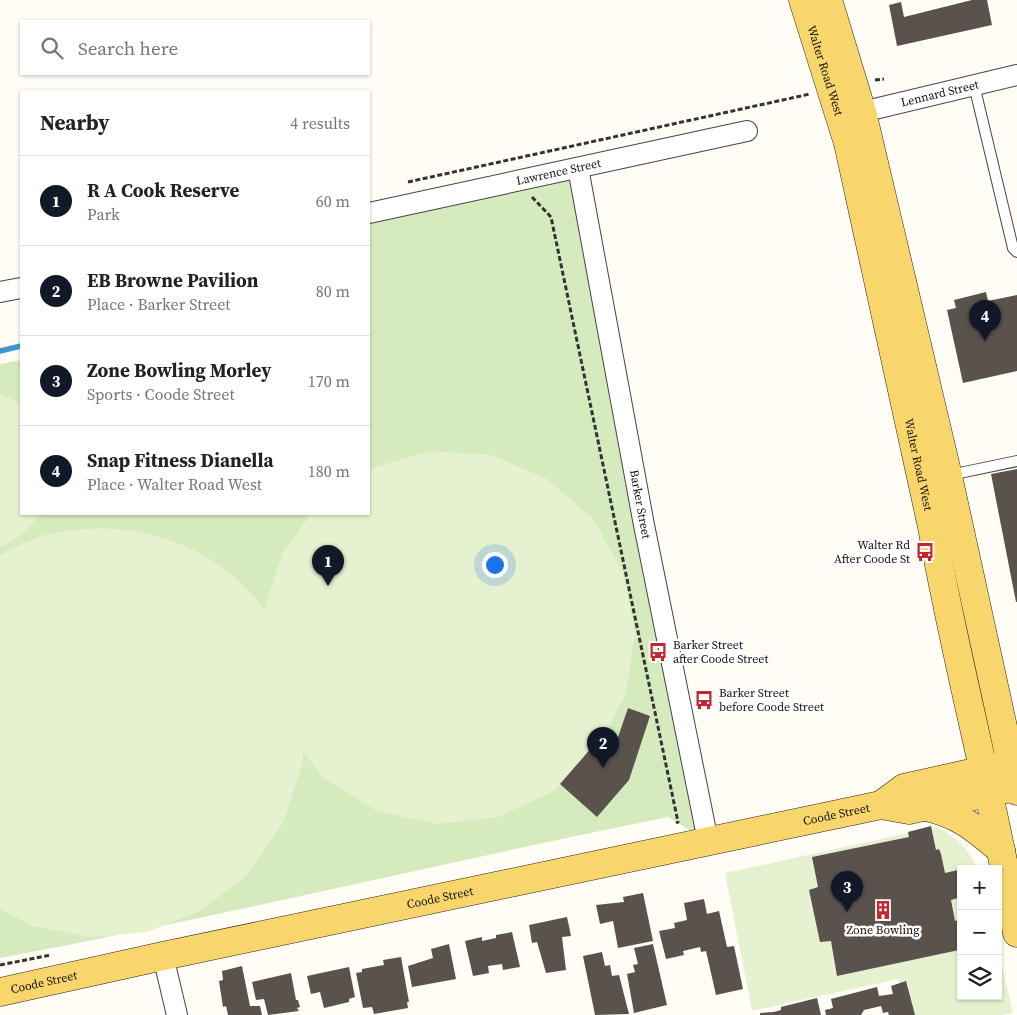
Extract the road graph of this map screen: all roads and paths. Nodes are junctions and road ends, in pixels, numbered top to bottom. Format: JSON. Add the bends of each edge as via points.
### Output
{"nodes":[{"id":1,"x":803,"y":0,"type":"edge"},
{"id":2,"x":828,"y":0,"type":"edge"},
{"id":3,"x":1017,"y":76,"type":"edge"},
{"id":4,"x":884,"y":79,"type":"dead end"},
{"id":5,"x":842,"y":85,"type":"junction"},
{"id":6,"x":974,"y":85,"type":"junction"},
{"id":7,"x":862,"y":112,"type":"junction"},
{"id":8,"x":747,"y":131,"type":"dead end"},
{"id":9,"x":525,"y":156,"type":"junction"},
{"id":10,"x":578,"y":168,"type":"junction"},
{"id":11,"x":528,"y":178,"type":"junction"},
{"id":12,"x":400,"y":184,"type":"dead end"},
{"id":13,"x":370,"y":213,"type":"edge"},
{"id":14,"x":1017,"y":252,"type":"edge"},
{"id":15,"x":20,"y":288,"type":"edge"},
{"id":16,"x":0,"y":292,"type":"edge"},
{"id":17,"x":1017,"y":461,"type":"edge"},
{"id":18,"x":948,"y":476,"type":"junction"},
{"id":19,"x":1015,"y":781,"type":"edge"},
{"id":20,"x":986,"y":782,"type":"junction"},
{"id":21,"x":881,"y":805,"type":"junction"},
{"id":22,"x":927,"y":807,"type":"junction"},
{"id":23,"x":678,"y":822,"type":"dead end"},
{"id":24,"x":708,"y":841,"type":"junction"},
{"id":25,"x":1000,"y":850,"type":"junction"},
{"id":26,"x":1017,"y":933,"type":"edge"},
{"id":27,"x":163,"y":956,"type":"junction"},
{"id":28,"x":0,"y":992,"type":"edge"},
{"id":29,"x":177,"y":1015,"type":"edge"}],
"edges":[{"from":1,"to":5,"type":"main road","name":"Walter Road West"},
{"from":2,"to":5,"type":"main road","name":"Walter Road West"},
{"from":3,"to":6,"type":"street","name":"Lennard Street"},
{"from":4,"to":5,"type":"path"},
{"from":5,"to":7,"type":"main road","name":"Walter Road West"},
{"from":5,"to":9,"type":"path"},
{"from":5,"to":20,"type":"main road","name":"Walter Road West","via":[[848,143]]},
{"from":6,"to":7,"type":"street","name":"Lennard Street"},
{"from":6,"to":14,"type":"lane","via":[[1013,248]]},
{"from":7,"to":18,"type":"main road","name":"Walter Road West"},
{"from":8,"to":10,"type":"street","name":"Lawrence Street"},
{"from":9,"to":11,"type":"path"},
{"from":9,"to":12,"type":"path"},
{"from":10,"to":11,"type":"street","name":"Lawrence Street"},
{"from":10,"to":24,"type":"street","name":"Barker Street","via":[[644,525]]},
{"from":11,"to":13,"type":"street","name":"Lawrence Street"},
{"from":11,"to":23,"type":"path","via":[[532,197],[551,217]]},
{"from":15,"to":16,"type":"street"},
{"from":17,"to":18,"type":"lane"},
{"from":18,"to":19,"type":"main road","name":"Walter Road West"},
{"from":19,"to":20,"type":"main road","name":"Coode Street"},
{"from":20,"to":21,"type":"main road","name":"Coode Street","via":[[904,788]]},
{"from":20,"to":22,"type":"main road","name":"Coode Street"},
{"from":20,"to":25,"type":"main road","name":"Walter Road West"},
{"from":21,"to":22,"type":"main road","name":"Coode Street","via":[[909,810]]},
{"from":21,"to":24,"type":"main road","name":"Coode Street"},
{"from":22,"to":25,"type":"main road","via":[[961,818]]},
{"from":24,"to":27,"type":"main road","name":"Coode Street"},
{"from":25,"to":26,"type":"main road","name":"Walter Road West"},
{"from":27,"to":28,"type":"main road","name":"Coode Street"},
{"from":27,"to":29,"type":"street"}]}
